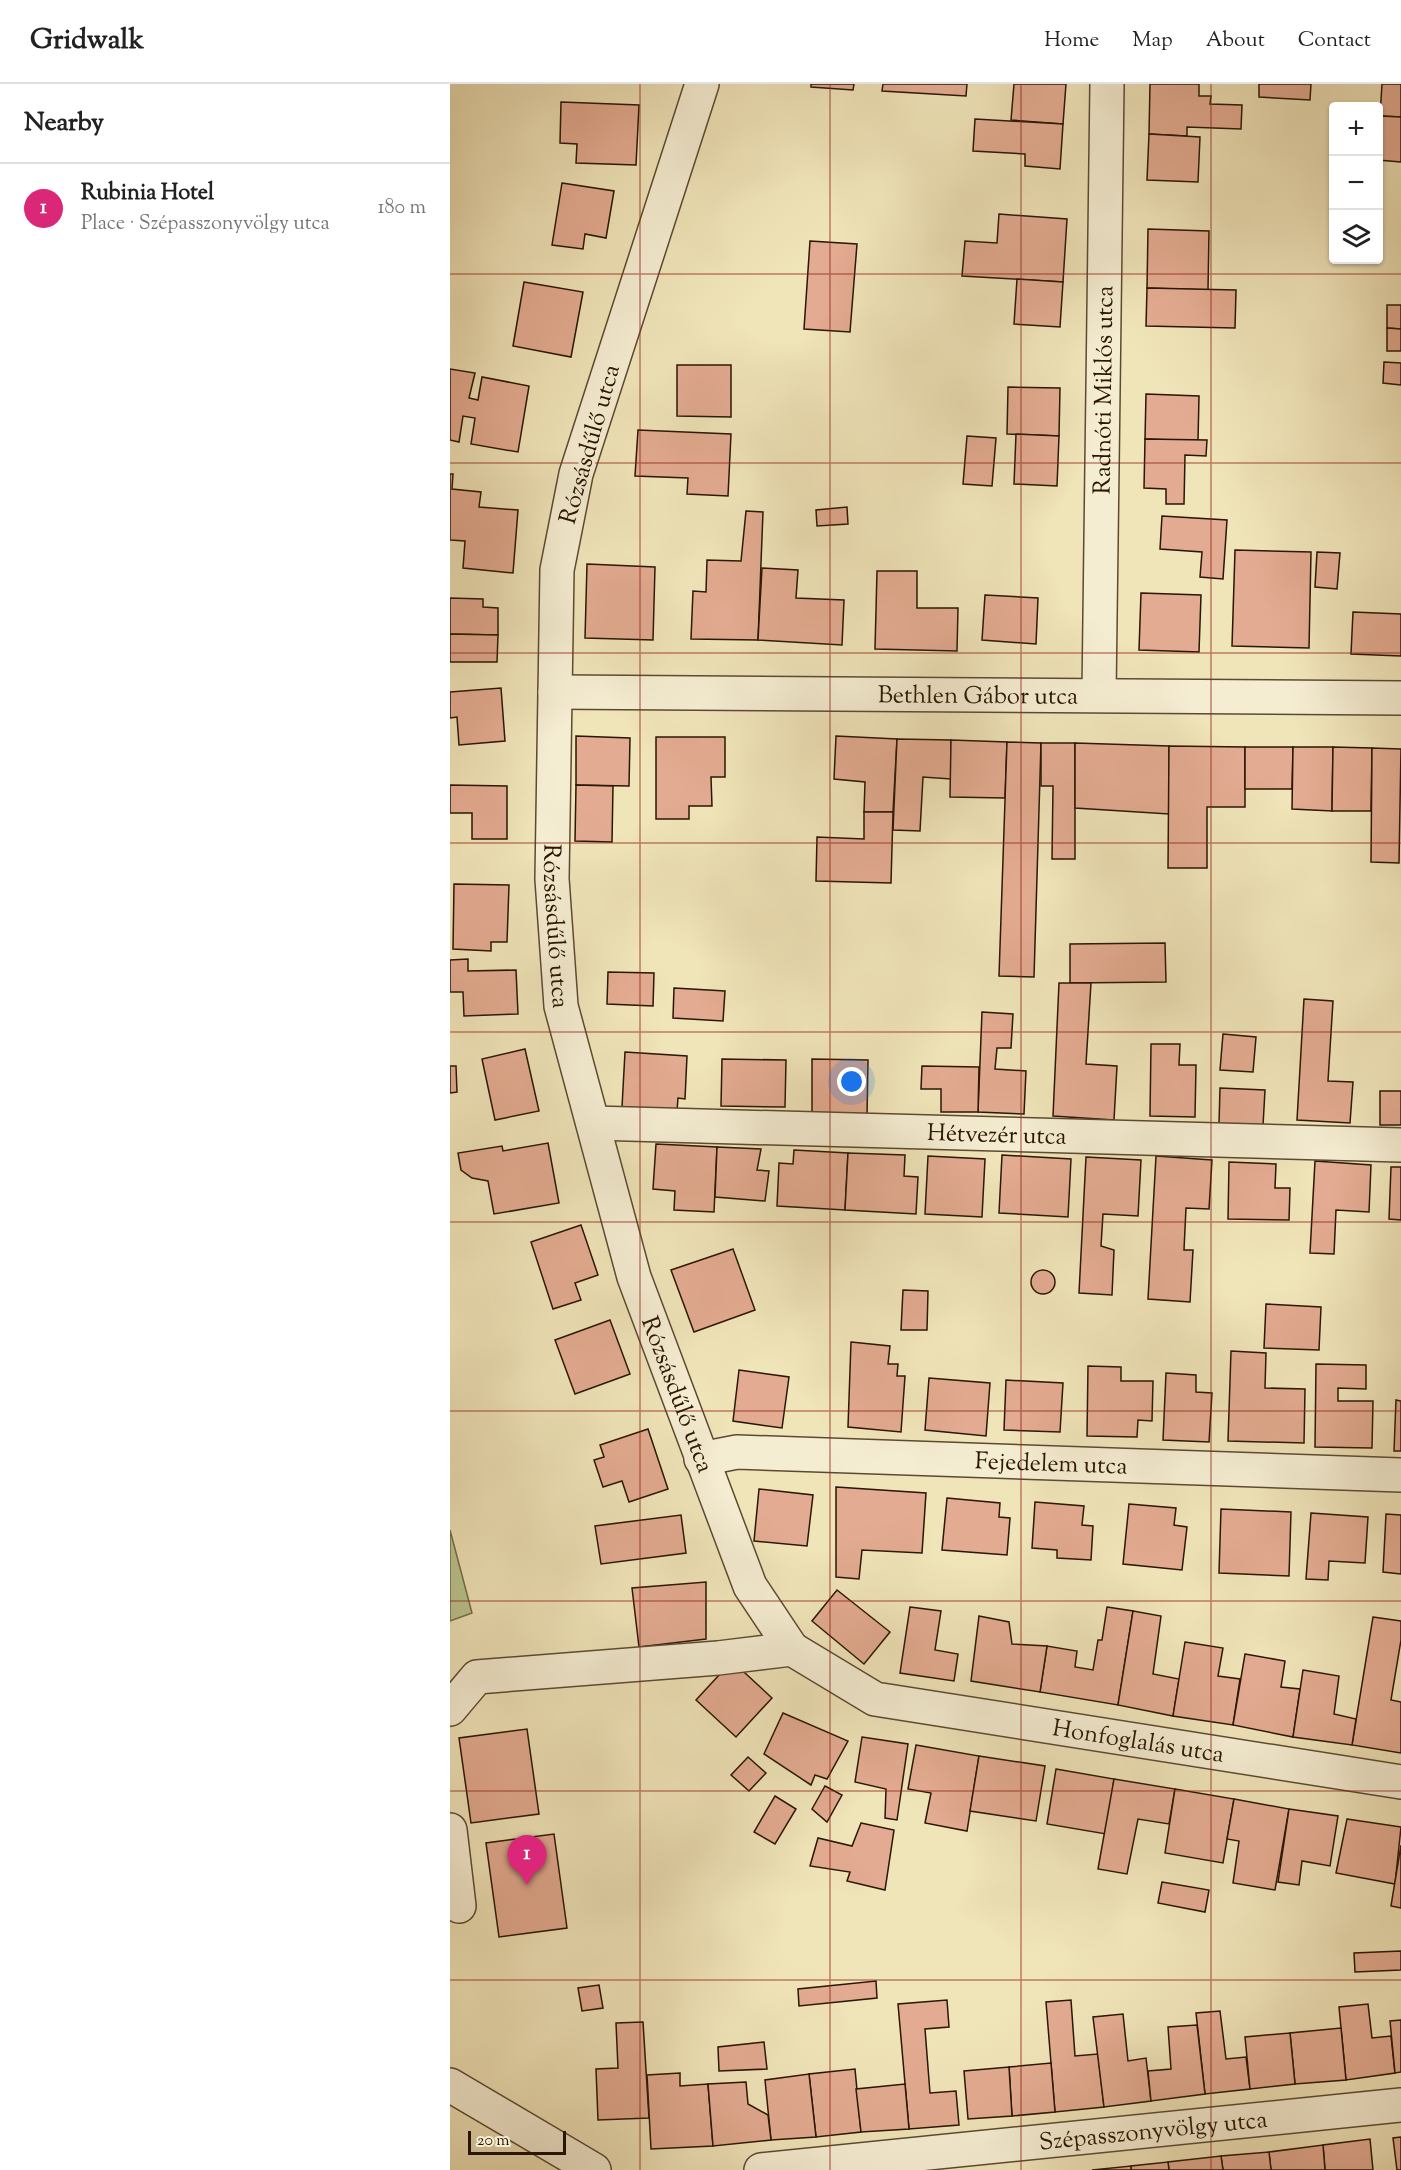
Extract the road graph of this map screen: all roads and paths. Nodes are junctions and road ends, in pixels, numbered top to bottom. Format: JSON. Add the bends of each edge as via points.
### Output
{"nodes":[{"id":1,"x":702,"y":84,"type":"edge"},
{"id":2,"x":1107,"y":84,"type":"edge"},
{"id":3,"x":555,"y":692,"type":"junction"},
{"id":4,"x":1099,"y":694,"type":"junction"},
{"id":5,"x":1401,"y":698,"type":"edge"},
{"id":6,"x":593,"y":1123,"type":"junction"},
{"id":7,"x":1401,"y":1145,"type":"edge"},
{"id":8,"x":700,"y":1459,"type":"junction"},
{"id":9,"x":1401,"y":1475,"type":"edge"},
{"id":10,"x":792,"y":1649,"type":"junction"},
{"id":11,"x":875,"y":1699,"type":"joint"},
{"id":12,"x":450,"y":1709,"type":"edge"},
{"id":13,"x":1401,"y":1782,"type":"edge"},
{"id":14,"x":450,"y":1830,"type":"edge"},
{"id":15,"x":459,"y":1906,"type":"dead end"},
{"id":16,"x":450,"y":2085,"type":"edge"},
{"id":17,"x":1401,"y":2105,"type":"edge"},
{"id":18,"x":594,"y":2170,"type":"edge"},
{"id":19,"x":761,"y":2170,"type":"edge"}],
"edges":[{"from":1,"to":3,"type":"street","name":"Rózsásdűlő utca","via":[[576,474],[557,570]]},
{"from":2,"to":4,"type":"street","name":"Radnóti Miklós utca"},
{"from":3,"to":4,"type":"street","name":"Bethlen Gábor utca"},
{"from":3,"to":6,"type":"street","name":"Rózsásdűlő utca","via":[[552,879],[561,1006]]},
{"from":4,"to":5,"type":"street","name":"Bethlen Gábor utca"},
{"from":6,"to":7,"type":"street","name":"Hétvezér utca"},
{"from":6,"to":8,"type":"street","name":"Rózsásdűlő utca","via":[[634,1277]]},
{"from":8,"to":9,"type":"street","name":"Fejedelem utca","via":[[737,1452]]},
{"from":8,"to":10,"type":"street","name":"Rózsásdűlő utca","via":[[750,1586]]},
{"from":10,"to":11,"type":"street","name":"Rózsásdűlő utca"},
{"from":10,"to":12,"type":"street","via":[[477,1677]]},
{"from":11,"to":13,"type":"street","name":"Honfoglalás utca"},
{"from":14,"to":15,"type":"street"},
{"from":16,"to":18,"type":"street"},
{"from":17,"to":19,"type":"street","name":"Szépasszonyvölgy utca"}]}
